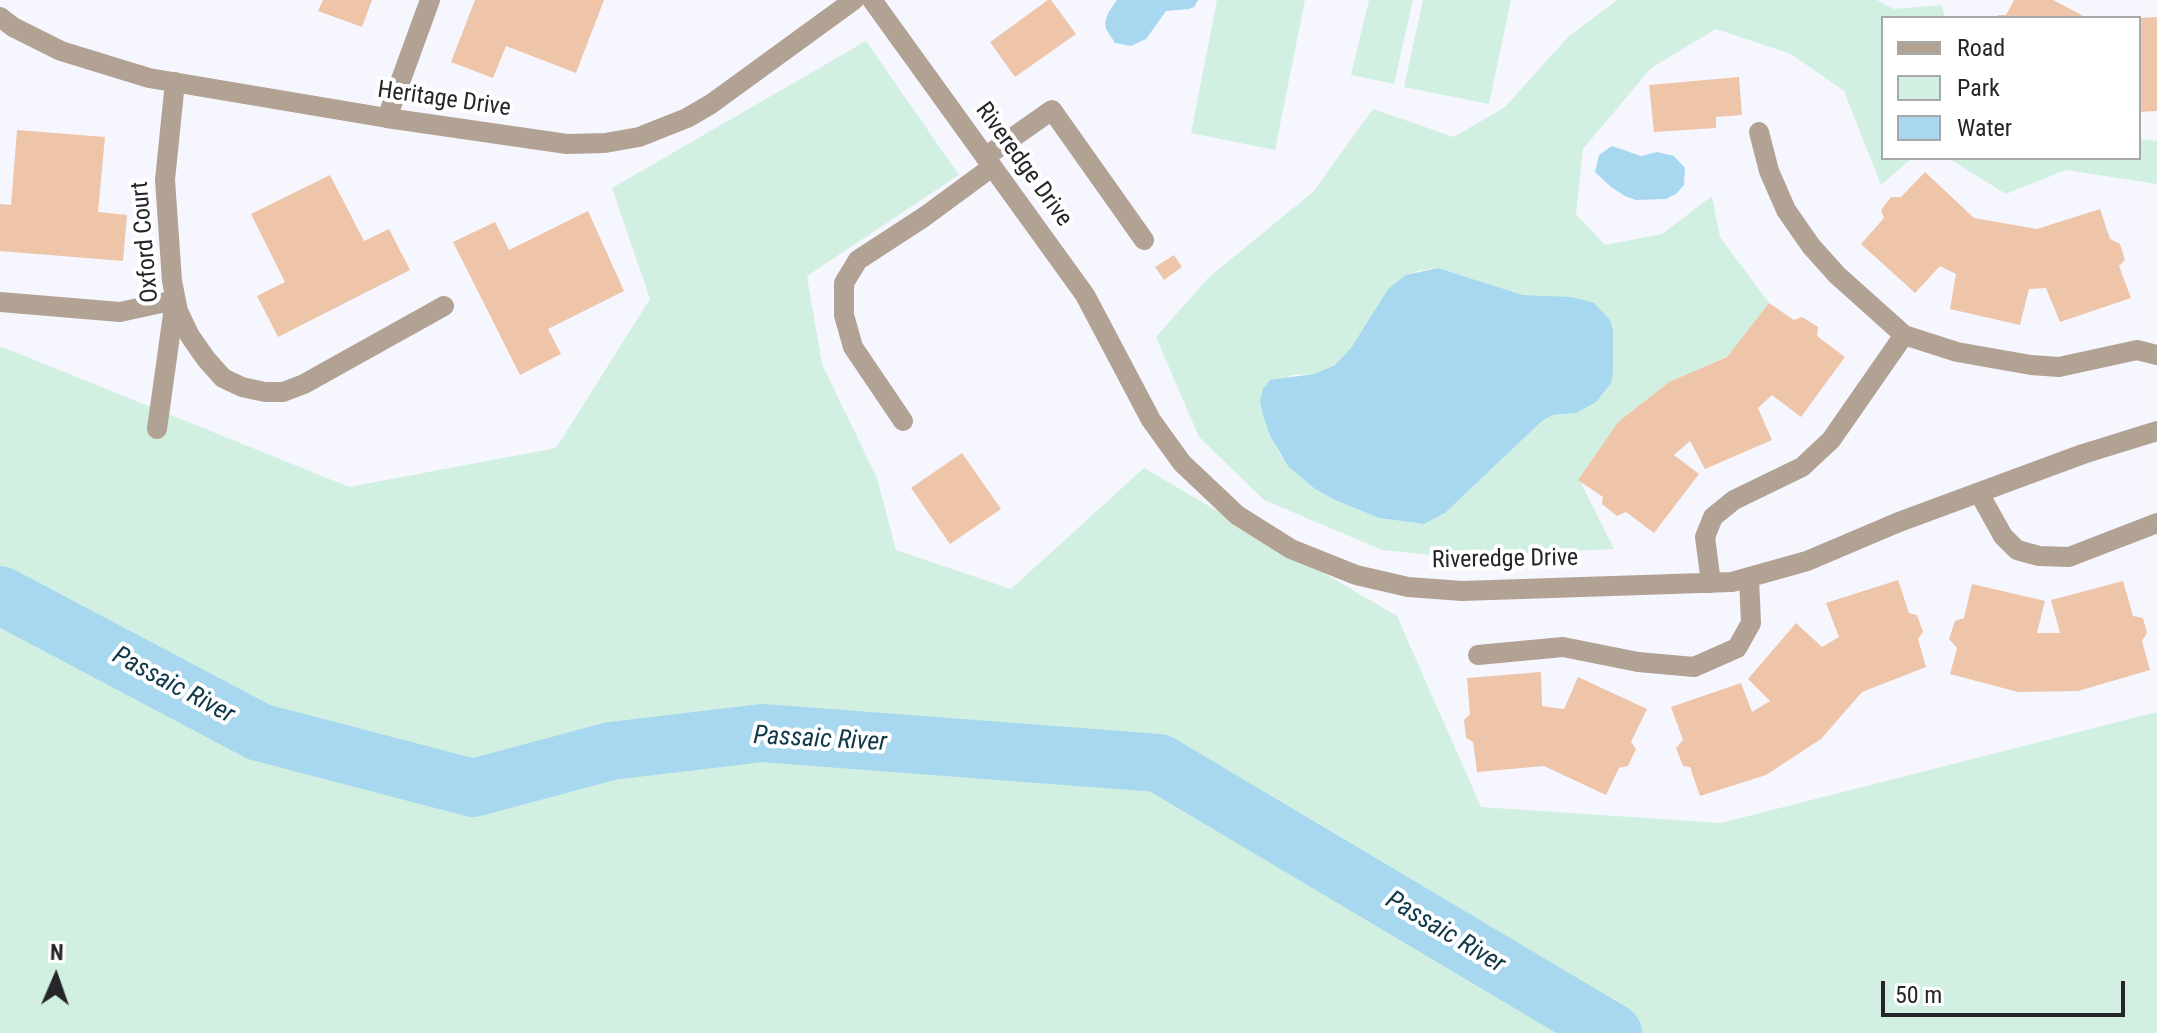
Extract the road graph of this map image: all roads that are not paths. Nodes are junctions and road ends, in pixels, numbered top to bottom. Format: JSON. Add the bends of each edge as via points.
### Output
{"nodes":[{"id":1,"x":430,"y":0,"type":"edge"},
{"id":2,"x":854,"y":0,"type":"edge"},
{"id":3,"x":872,"y":0,"type":"edge"},
{"id":4,"x":0,"y":17,"type":"edge"},
{"id":5,"x":175,"y":82,"type":"junction"},
{"id":6,"x":387,"y":118,"type":"junction"},
{"id":7,"x":1759,"y":132,"type":"dead end"},
{"id":8,"x":989,"y":162,"type":"junction"},
{"id":9,"x":1144,"y":240,"type":"dead end"},
{"id":10,"x":175,"y":300,"type":"junction"},
{"id":11,"x":0,"y":302,"type":"edge"},
{"id":12,"x":444,"y":306,"type":"dead end"},
{"id":13,"x":1904,"y":335,"type":"junction"},
{"id":14,"x":2157,"y":355,"type":"edge"},
{"id":15,"x":903,"y":421,"type":"dead end"},
{"id":16,"x":157,"y":429,"type":"dead end"},
{"id":17,"x":2157,"y":431,"type":"edge"},
{"id":18,"x":1979,"y":493,"type":"junction"},
{"id":19,"x":2157,"y":523,"type":"edge"},
{"id":20,"x":1749,"y":578,"type":"junction"},
{"id":21,"x":1711,"y":583,"type":"junction"},
{"id":22,"x":1478,"y":655,"type":"dead end"}],
"edges":[{"from":1,"to":6,"type":"street"},
{"from":2,"to":6,"type":"street","name":"Heritage Drive","via":[[711,104],[639,137],[567,144]]},
{"from":3,"to":8,"type":"street","name":"Riveredge Drive"},
{"from":4,"to":5,"type":"street","name":"Heritage Drive","via":[[89,62]]},
{"from":5,"to":6,"type":"street","name":"Heritage Drive"},
{"from":5,"to":10,"type":"street","name":"Oxford Court","via":[[165,180]]},
{"from":7,"to":13,"type":"street","via":[[1786,210],[1811,246]]},
{"from":8,"to":9,"type":"street","via":[[1052,110]]},
{"from":8,"to":15,"type":"street","via":[[924,217],[858,260],[844,283],[844,315],[853,347]]},
{"from":8,"to":21,"type":"street","name":"Riveredge Drive","via":[[1085,295],[1151,420],[1182,463],[1237,515],[1291,549],[1356,575],[1408,587],[1462,591]]},
{"from":10,"to":11,"type":"street","via":[[120,312]]},
{"from":10,"to":12,"type":"street","name":"Oxford Court","via":[[190,336],[223,378],[265,392],[304,384]]},
{"from":10,"to":16,"type":"street"},
{"from":13,"to":14,"type":"street","via":[[1998,361],[2059,367],[2137,350]]},
{"from":13,"to":21,"type":"street","via":[[1831,440],[1802,467],[1734,500],[1713,517],[1705,537]]},
{"from":17,"to":18,"type":"street","name":"Riveredge Drive"},
{"from":18,"to":19,"type":"street","via":[[2003,536],[2017,550],[2039,556],[2069,557]]},
{"from":18,"to":20,"type":"street","name":"Riveredge Drive","via":[[1807,561]]},
{"from":20,"to":21,"type":"street","name":"Riveredge Drive"},
{"from":20,"to":22,"type":"street","via":[[1751,623],[1737,648],[1694,667],[1563,647]]}]}
